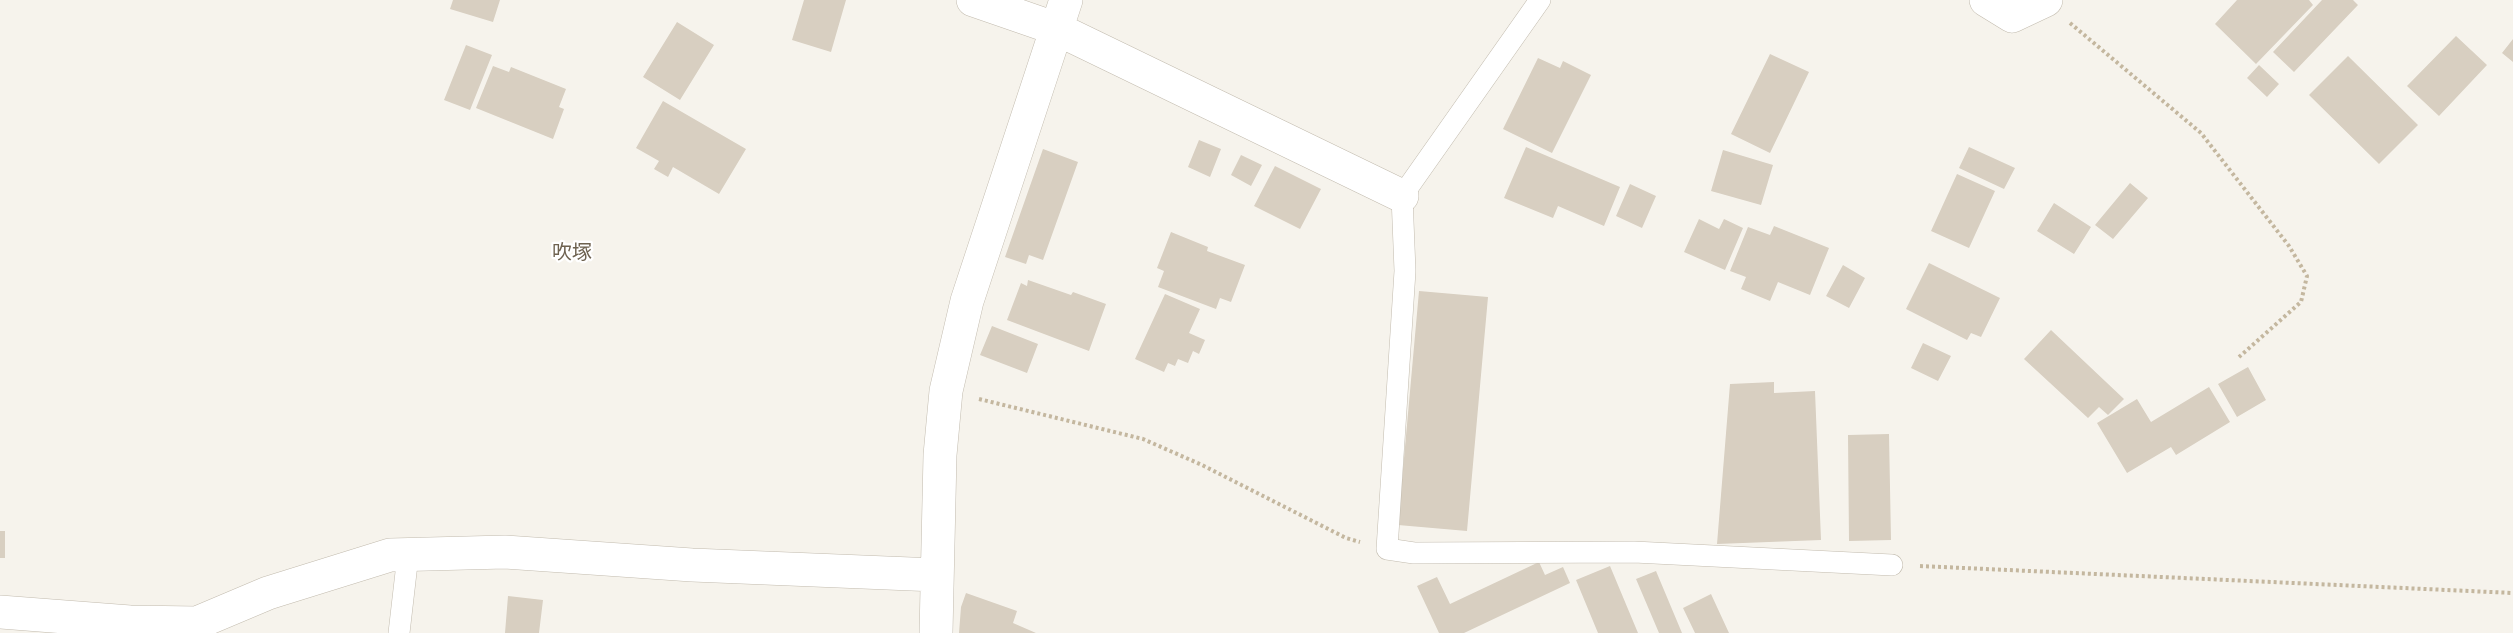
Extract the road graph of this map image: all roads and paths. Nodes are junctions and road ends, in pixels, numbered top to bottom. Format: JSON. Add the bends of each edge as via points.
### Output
{"nodes":[{"id":1,"x":973,"y":0,"type":"edge"},
{"id":2,"x":1540,"y":0,"type":"edge"},
{"id":3,"x":1986,"y":0,"type":"edge"},
{"id":4,"x":2045,"y":1,"type":"edge"},
{"id":5,"x":1061,"y":15,"type":"edge"},
{"id":6,"x":1402,"y":196,"type":"junction"},
{"id":7,"x":2239,"y":357,"type":"dead end"},
{"id":8,"x":946,"y":391,"type":"junction"},
{"id":9,"x":1387,"y":549,"type":"junction"},
{"id":10,"x":408,"y":555,"type":"junction"},
{"id":11,"x":1893,"y":565,"type":"joint"},
{"id":12,"x":936,"y":574,"type":"junction"},
{"id":13,"x":2513,"y":593,"type":"edge"},
{"id":14,"x":0,"y":612,"type":"edge"},
{"id":15,"x":399,"y":633,"type":"edge"},
{"id":16,"x":936,"y":633,"type":"edge"}],
"edges":[{"from":1,"to":5,"type":"street"},
{"from":2,"to":6,"type":"lane"},
{"from":3,"to":4,"type":"street","via":[[2012,16]]},
{"from":4,"to":7,"type":"path","via":[[2201,133],[2283,238],[2307,276],[2301,302]]},
{"from":5,"to":6,"type":"street"},
{"from":5,"to":8,"type":"street","via":[[967,302]]},
{"from":6,"to":9,"type":"lane","via":[[1405,271]]},
{"from":8,"to":9,"type":"path","via":[[1143,439],[1346,538]]},
{"from":8,"to":12,"type":"street"},
{"from":9,"to":11,"type":"lane","via":[[1414,553],[1634,552]]},
{"from":10,"to":12,"type":"street","via":[[506,552],[692,565]]},
{"from":10,"to":14,"type":"street","via":[[390,555],[343,568],[197,623]]},
{"from":10,"to":15,"type":"lane"},
{"from":11,"to":13,"type":"path"},
{"from":12,"to":16,"type":"street"}]}
